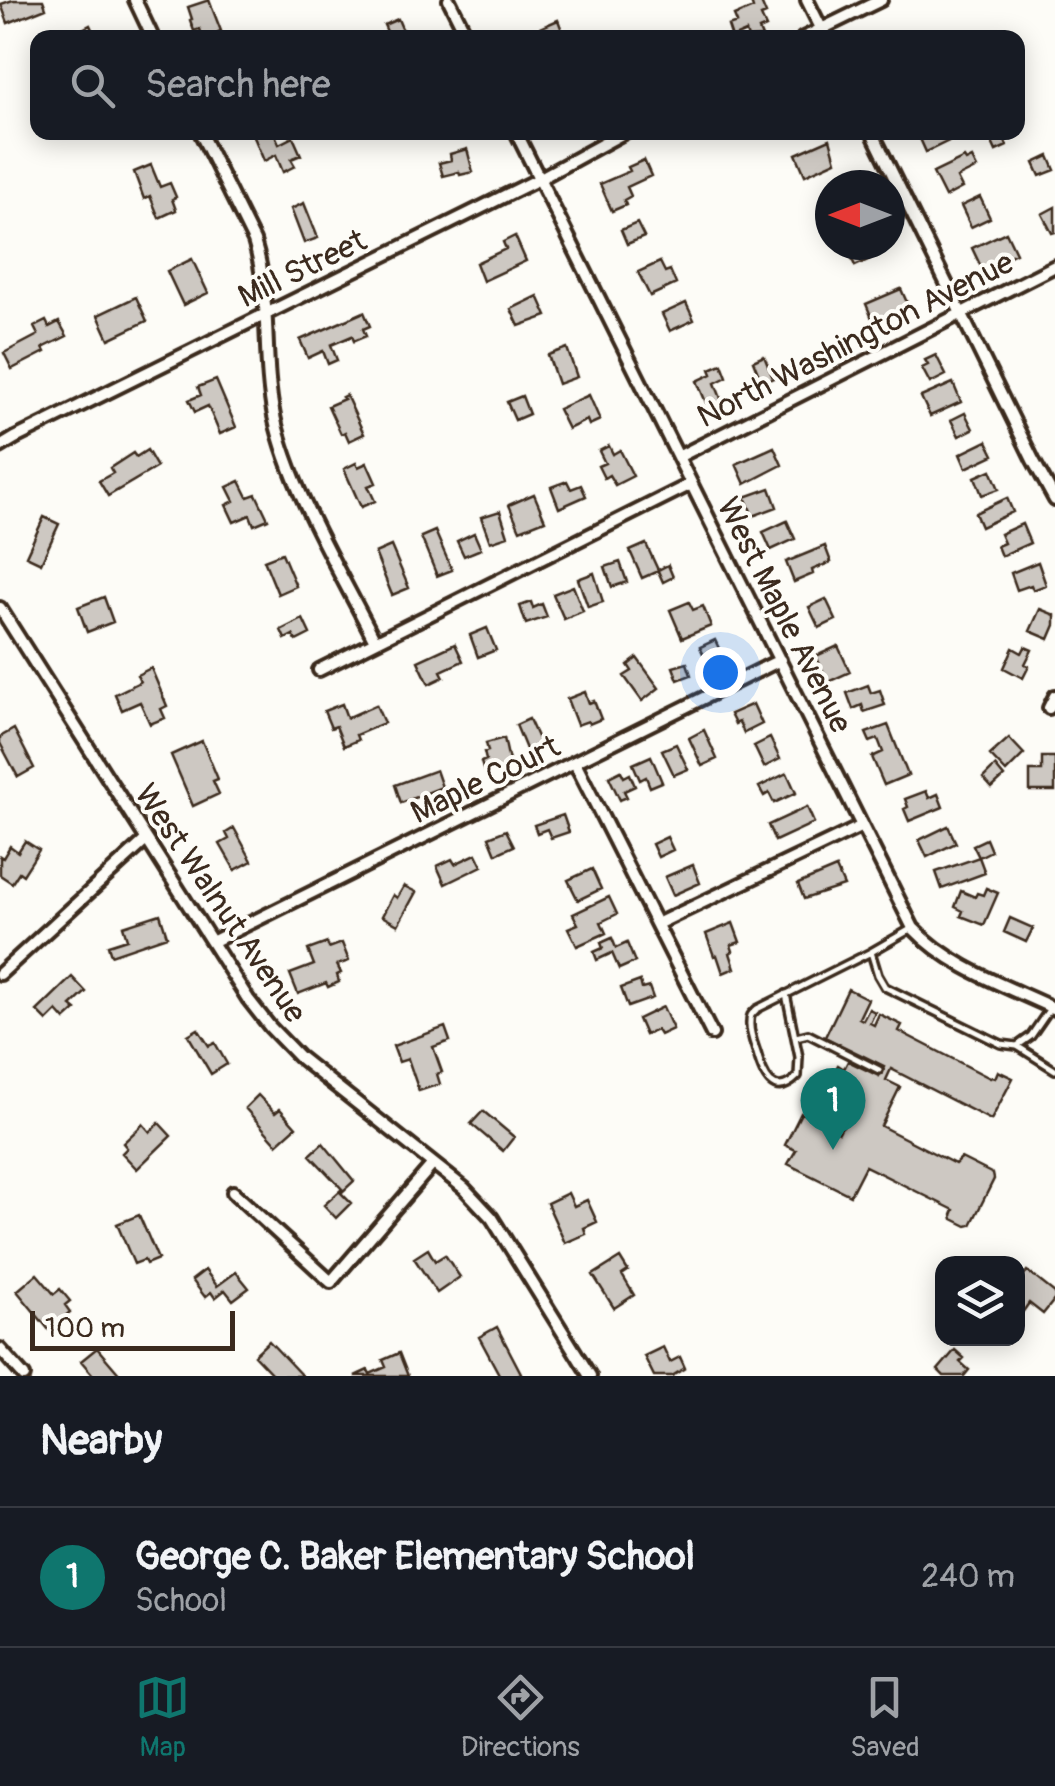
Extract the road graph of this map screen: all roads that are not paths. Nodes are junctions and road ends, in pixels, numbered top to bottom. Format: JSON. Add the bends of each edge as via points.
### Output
{"nodes":[{"id":1,"x":135,"y":0,"type":"edge"},
{"id":2,"x":450,"y":0,"type":"edge"},
{"id":3,"x":807,"y":0,"type":"edge"},
{"id":4,"x":881,"y":0,"type":"edge"},
{"id":5,"x":149,"y":30,"type":"edge"},
{"id":6,"x":464,"y":30,"type":"edge"},
{"id":7,"x":822,"y":30,"type":"edge"},
{"id":8,"x":828,"y":30,"type":"edge"},
{"id":9,"x":204,"y":140,"type":"edge"},
{"id":10,"x":520,"y":140,"type":"edge"},
{"id":11,"x":610,"y":140,"type":"edge"},
{"id":12,"x":876,"y":140,"type":"edge"},
{"id":13,"x":539,"y":178,"type":"junction"},
{"id":14,"x":1055,"y":266,"type":"edge"},
{"id":15,"x":266,"y":314,"type":"junction"},
{"id":16,"x":960,"y":314,"type":"junction"},
{"id":17,"x":0,"y":448,"type":"edge"},
{"id":18,"x":678,"y":456,"type":"junction"},
{"id":19,"x":691,"y":484,"type":"junction"},
{"id":20,"x":1055,"y":500,"type":"edge"},
{"id":21,"x":0,"y":608,"type":"edge"},
{"id":22,"x":375,"y":641,"type":"junction"},
{"id":23,"x":780,"y":660,"type":"junction"},
{"id":24,"x":319,"y":670,"type":"dead end"},
{"id":25,"x":575,"y":763,"type":"junction"},
{"id":26,"x":862,"y":826,"type":"junction"},
{"id":27,"x":146,"y":840,"type":"junction"},
{"id":28,"x":657,"y":924,"type":"junction"},
{"id":29,"x":914,"y":928,"type":"junction"},
{"id":30,"x":212,"y":942,"type":"junction"},
{"id":31,"x":872,"y":952,"type":"junction"},
{"id":32,"x":0,"y":974,"type":"edge"},
{"id":33,"x":786,"y":994,"type":"junction"},
{"id":34,"x":1053,"y":1008,"type":"edge"},
{"id":35,"x":712,"y":1034,"type":"dead end"},
{"id":36,"x":795,"y":1038,"type":"junction"},
{"id":37,"x":1017,"y":1046,"type":"junction"},
{"id":38,"x":880,"y":1070,"type":"dead end"},
{"id":39,"x":1055,"y":1070,"type":"edge"},
{"id":40,"x":433,"y":1164,"type":"junction"},
{"id":41,"x":233,"y":1192,"type":"dead end"},
{"id":42,"x":0,"y":1348,"type":"edge"},
{"id":43,"x":24,"y":1376,"type":"edge"},
{"id":44,"x":590,"y":1376,"type":"edge"}],
"edges":[{"from":1,"to":5,"type":"street"},
{"from":2,"to":6,"type":"street"},
{"from":3,"to":7,"type":"street"},
{"from":4,"to":8,"type":"street"},
{"from":9,"to":15,"type":"street","via":[[254,241]]},
{"from":10,"to":13,"type":"street","name":"West Maple Avenue"},
{"from":11,"to":13,"type":"street","name":"Mill Street"},
{"from":12,"to":16,"type":"street"},
{"from":13,"to":15,"type":"street","name":"Mill Street"},
{"from":13,"to":18,"type":"street","name":"West Maple Avenue"},
{"from":14,"to":16,"type":"street","name":"North Washington Avenue"},
{"from":15,"to":17,"type":"street","name":"Mill Street"},
{"from":15,"to":22,"type":"street","via":[[268,374],[286,458]]},
{"from":16,"to":18,"type":"street","name":"North Washington Avenue"},
{"from":16,"to":20,"type":"street"},
{"from":18,"to":19,"type":"street","name":"West Maple Avenue"},
{"from":19,"to":22,"type":"street"},
{"from":19,"to":23,"type":"street","name":"West Maple Avenue"},
{"from":21,"to":27,"type":"street","name":"West Walnut Avenue"},
{"from":22,"to":24,"type":"street"},
{"from":23,"to":25,"type":"street","name":"Maple Court"},
{"from":23,"to":26,"type":"street","name":"West Maple Avenue"},
{"from":25,"to":28,"type":"street"},
{"from":25,"to":30,"type":"street","name":"Maple Court"},
{"from":26,"to":28,"type":"street"},
{"from":26,"to":29,"type":"street","name":"West Maple Avenue"},
{"from":27,"to":30,"type":"street","name":"West Walnut Avenue"},
{"from":27,"to":32,"type":"street"},
{"from":28,"to":35,"type":"street"},
{"from":29,"to":31,"type":"lane"},
{"from":29,"to":34,"type":"street","name":"West Maple Avenue","via":[[965,966]]},
{"from":30,"to":40,"type":"street","name":"West Walnut Avenue","via":[[270,1027]]},
{"from":31,"to":33,"type":"lane"},
{"from":31,"to":37,"type":"lane","via":[[885,987]]},
{"from":33,"to":36,"type":"lane"},
{"from":33,"to":36,"type":"lane","via":[[750,1016],[770,1083],[790,1084],[798,1076]]},
{"from":34,"to":37,"type":"lane"},
{"from":36,"to":38,"type":"lane","via":[[808,1034]]},
{"from":37,"to":39,"type":"lane"},
{"from":40,"to":41,"type":"street","via":[[331,1282]]},
{"from":40,"to":44,"type":"street","name":"West Walnut Avenue","via":[[492,1218]]},
{"from":42,"to":43,"type":"street"}]}
